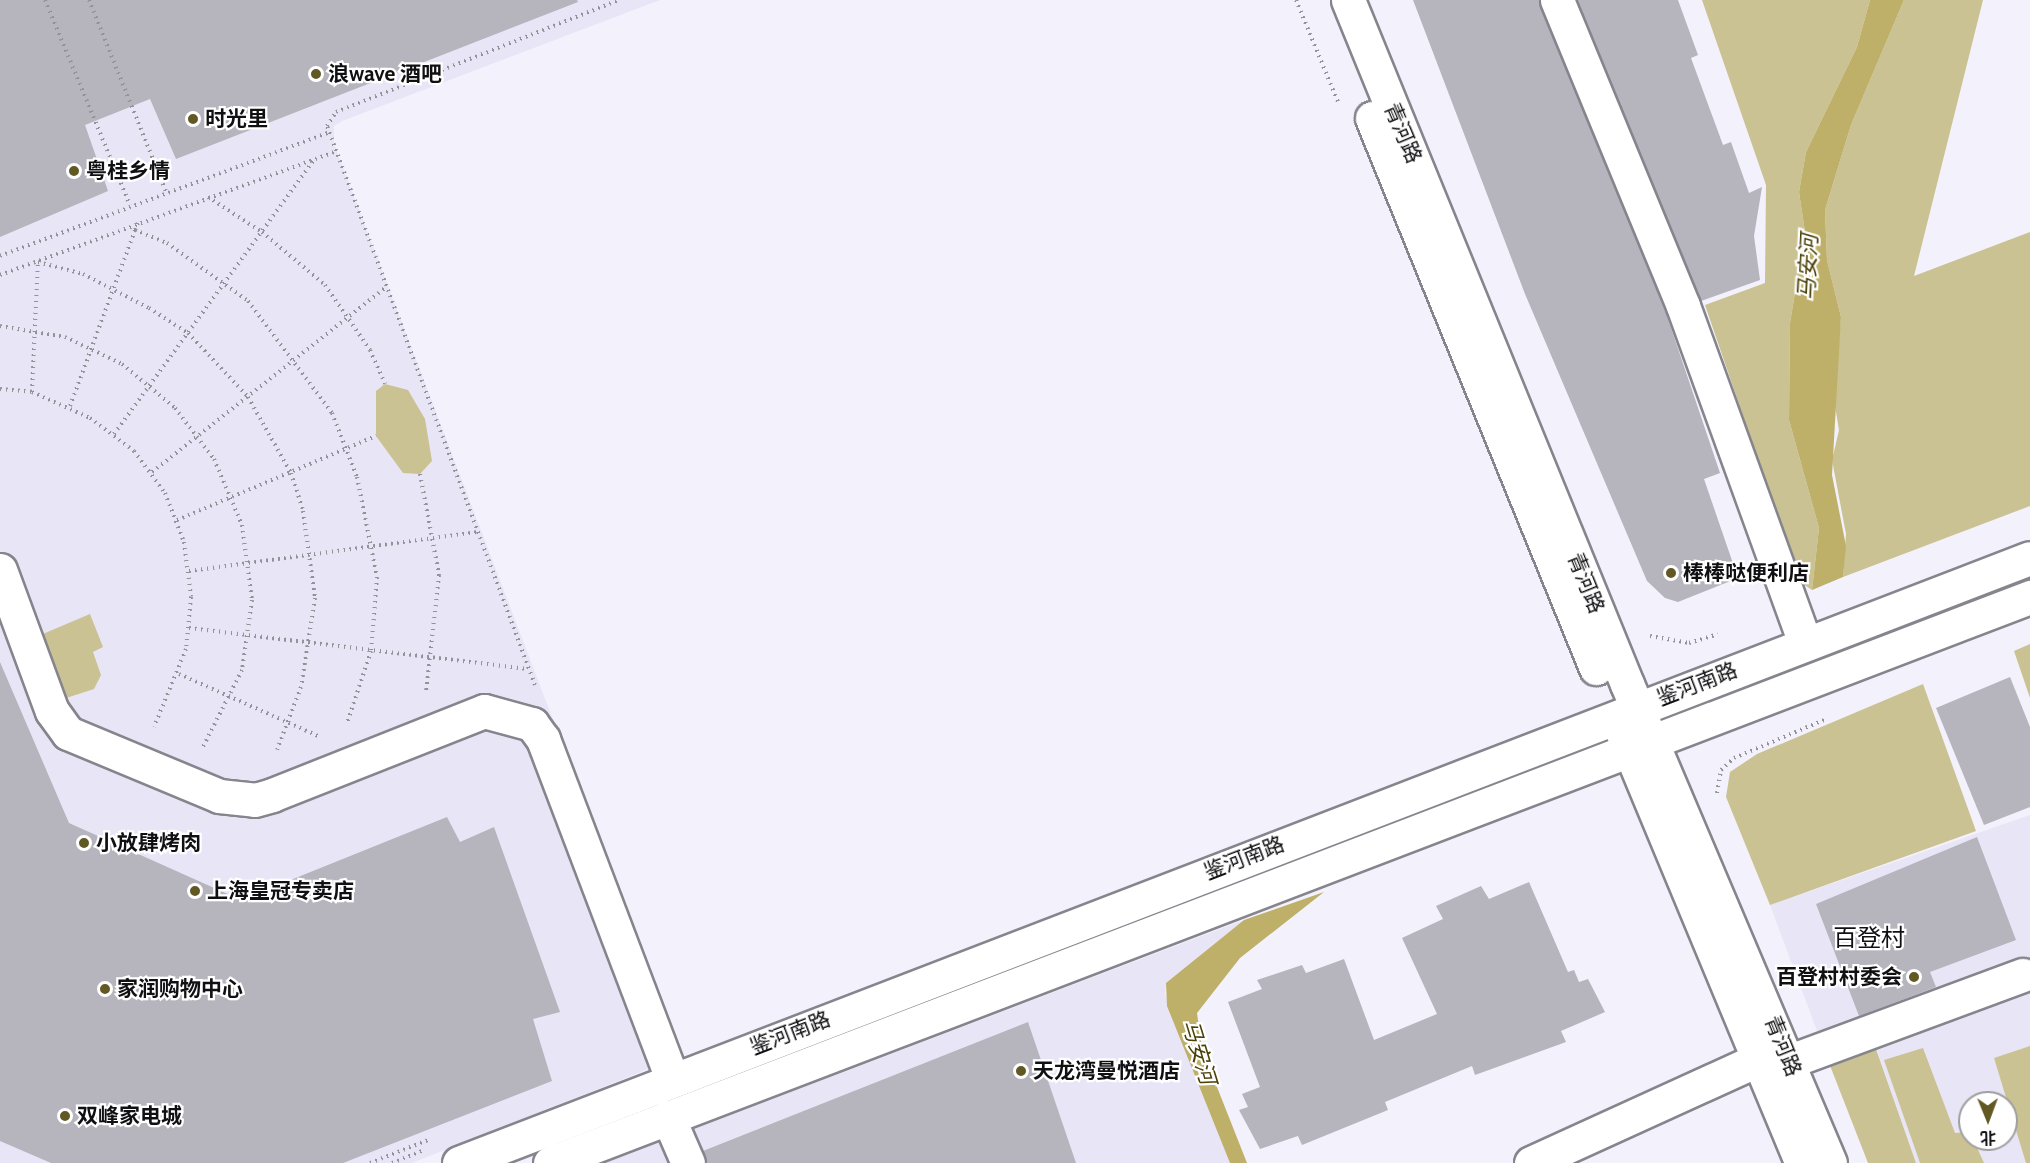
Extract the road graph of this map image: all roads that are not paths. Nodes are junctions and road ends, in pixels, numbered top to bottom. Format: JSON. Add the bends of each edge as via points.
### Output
{"nodes":[{"id":1,"x":1324,"y":0,"type":"edge"},
{"id":2,"x":1348,"y":0,"type":"edge"},
{"id":3,"x":1557,"y":0,"type":"edge"},
{"id":4,"x":2030,"y":558,"type":"edge"},
{"id":5,"x":0,"y":570,"type":"edge"},
{"id":6,"x":2030,"y":597,"type":"edge"},
{"id":7,"x":0,"y":603,"type":"edge"},
{"id":8,"x":1805,"y":643,"type":"junction"},
{"id":9,"x":1626,"y":710,"type":"junction"},
{"id":10,"x":1642,"y":743,"type":"junction"},
{"id":11,"x":2023,"y":975,"type":"dead end"},
{"id":12,"x":1774,"y":1060,"type":"junction"},
{"id":13,"x":664,"y":1082,"type":"junction"},
{"id":14,"x":668,"y":1117,"type":"junction"},
{"id":15,"x":447,"y":1155,"type":"edge"},
{"id":16,"x":550,"y":1163,"type":"edge"},
{"id":17,"x":688,"y":1163,"type":"edge"},
{"id":18,"x":1530,"y":1163,"type":"edge"},
{"id":19,"x":1802,"y":1163,"type":"edge"},
{"id":20,"x":1830,"y":1163,"type":"edge"}],
"edges":[{"from":1,"to":9,"type":"street","name":"青河路"},
{"from":2,"to":9,"type":"street","name":"青河路"},
{"from":3,"to":8,"type":"street","via":[[1683,306]]},
{"from":4,"to":8,"type":"street","name":"鉴河南路"},
{"from":5,"to":13,"type":"street","via":[[63,728],[83,744],[219,796],[255,800],[272,795],[484,711],[532,724],[543,740]]},
{"from":6,"to":10,"type":"street","name":"鉴河南路"},
{"from":7,"to":13,"type":"street","via":[[50,730],[61,743],[127,775],[221,808],[275,808],[478,728],[513,734],[535,761]]},
{"from":8,"to":9,"type":"street","name":"鉴河南路"},
{"from":9,"to":10,"type":"street","name":"青河路"},
{"from":9,"to":13,"type":"street","name":"鉴河南路"},
{"from":10,"to":12,"type":"street","name":"青河路"},
{"from":10,"to":14,"type":"street","name":"鉴河南路"},
{"from":11,"to":12,"type":"street"},
{"from":12,"to":18,"type":"street"},
{"from":12,"to":19,"type":"street","name":"青河路"},
{"from":12,"to":20,"type":"street","name":"青河路"},
{"from":13,"to":15,"type":"street","name":"鉴河南路"},
{"from":14,"to":16,"type":"street","name":"鉴河南路"},
{"from":14,"to":17,"type":"street"}]}
